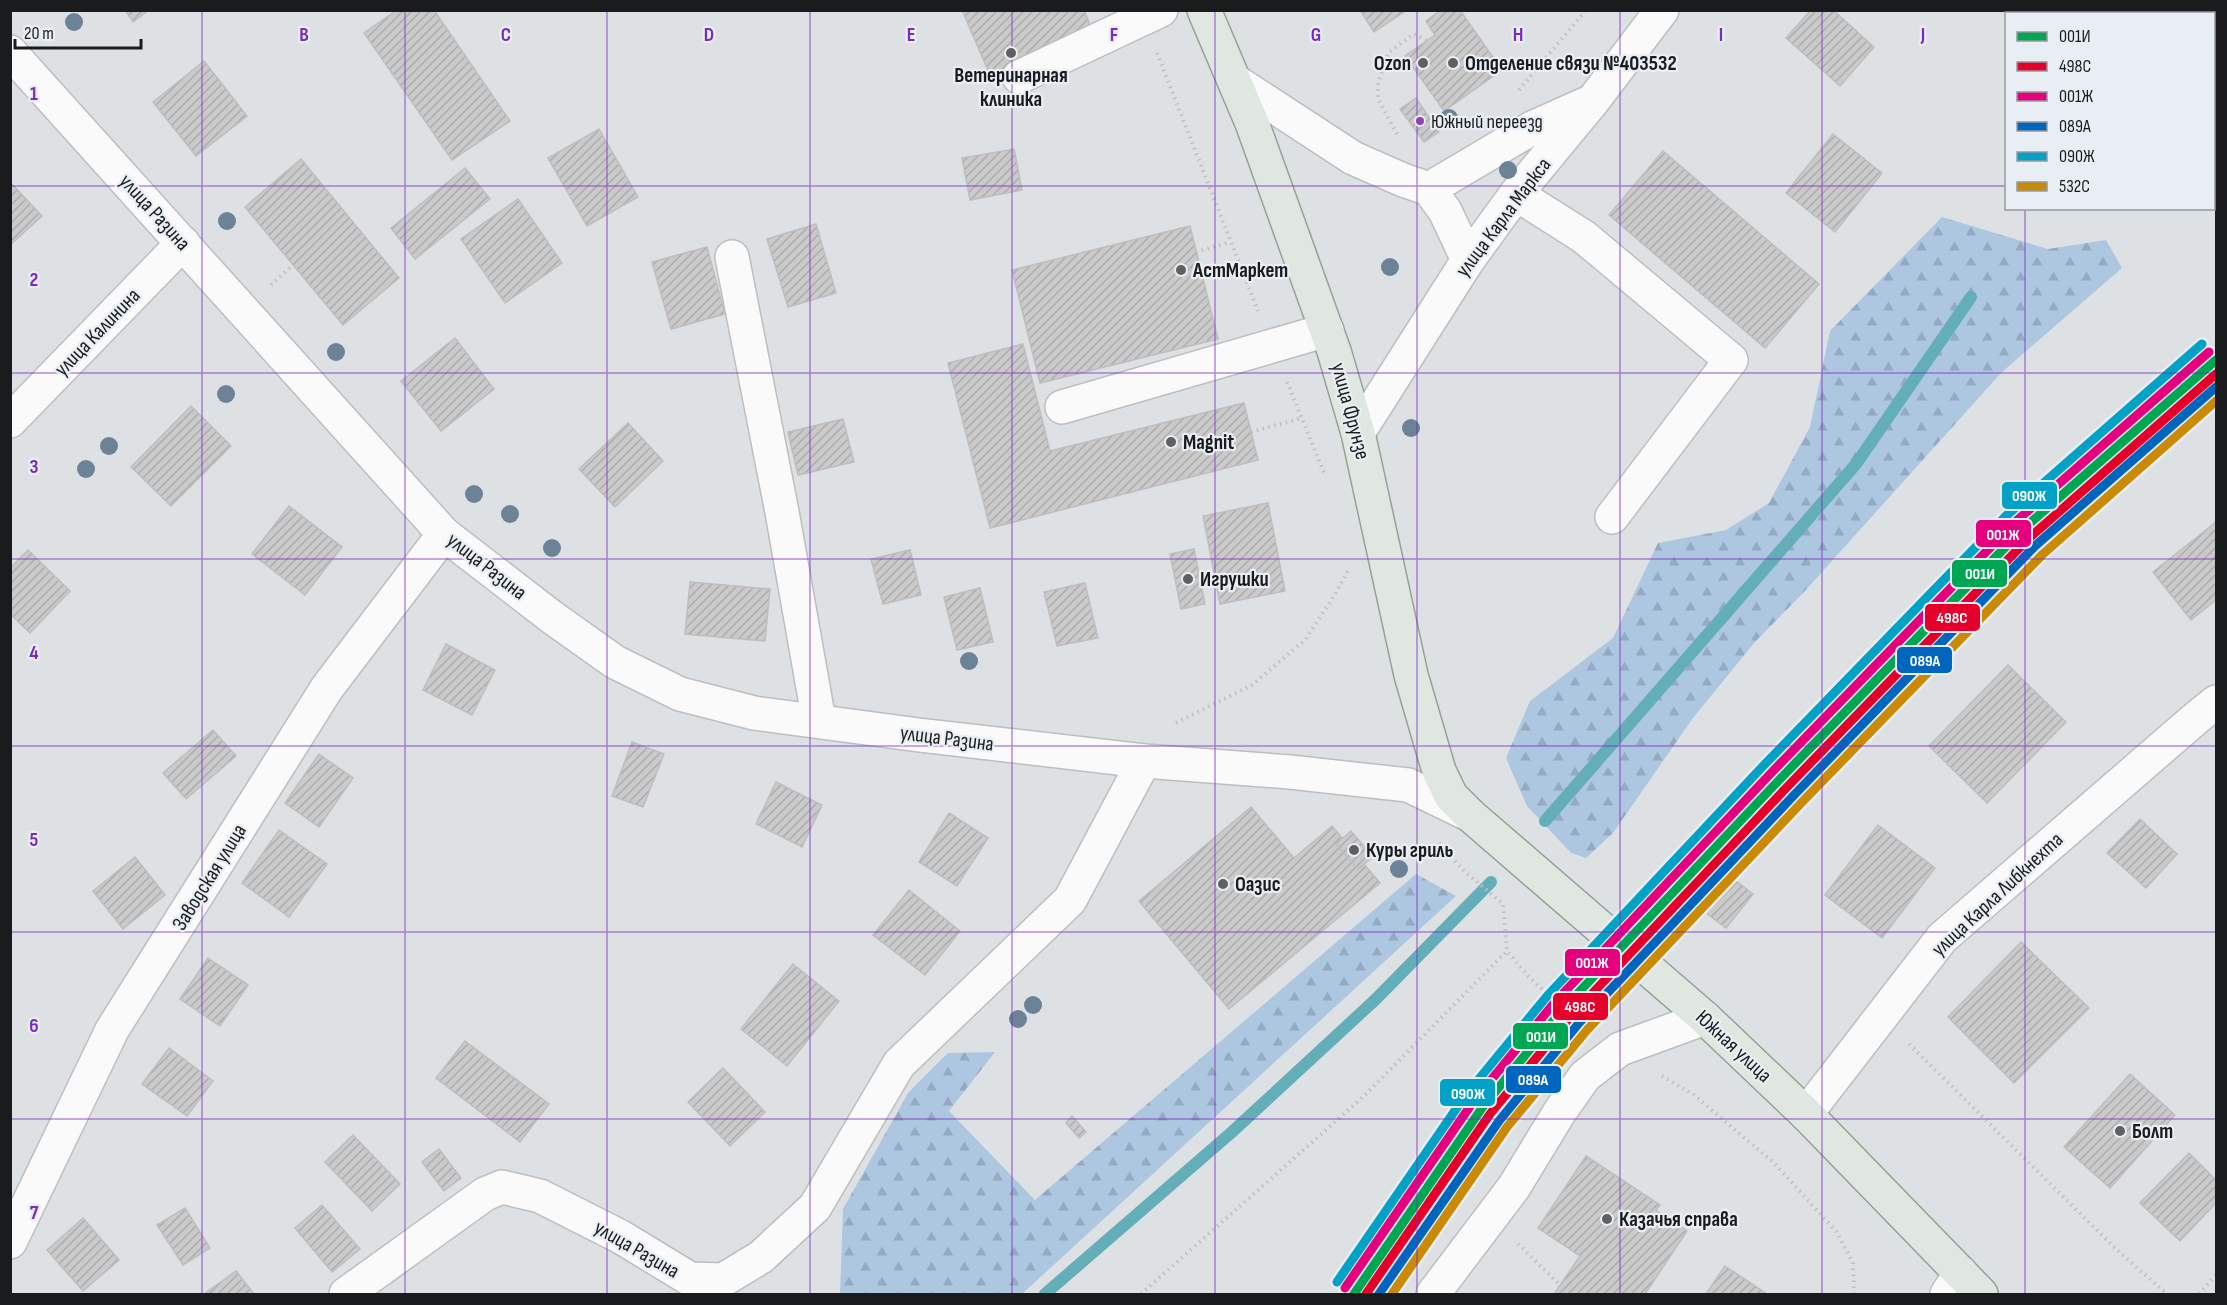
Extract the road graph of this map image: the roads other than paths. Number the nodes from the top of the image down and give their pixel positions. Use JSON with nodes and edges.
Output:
{"nodes":[{"id":1,"x":1204,"y":10,"type":"edge"},
{"id":2,"x":1662,"y":10,"type":"edge"},
{"id":3,"x":1152,"y":14,"type":"edge"},
{"id":4,"x":10,"y":52,"type":"edge"},
{"id":5,"x":1019,"y":77,"type":"dead end"},
{"id":6,"x":1235,"y":81,"type":"junction"},
{"id":7,"x":1592,"y":102,"type":"junction"},
{"id":8,"x":1429,"y":189,"type":"junction"},
{"id":9,"x":1516,"y":195,"type":"junction"},
{"id":10,"x":183,"y":243,"type":"junction"},
{"id":11,"x":732,"y":257,"type":"dead end"},
{"id":12,"x":1468,"y":260,"type":"junction"},
{"id":13,"x":1327,"y":330,"type":"junction"},
{"id":14,"x":1062,"y":407,"type":"dead end"},
{"id":15,"x":10,"y":421,"type":"edge"},
{"id":16,"x":1358,"y":433,"type":"junction"},
{"id":17,"x":1612,"y":517,"type":"dead end"},
{"id":18,"x":444,"y":534,"type":"junction"},
{"id":19,"x":2217,"y":702,"type":"edge"},
{"id":20,"x":819,"y":721,"type":"junction"},
{"id":21,"x":1144,"y":761,"type":"junction"},
{"id":22,"x":1470,"y":815,"type":"junction"},
{"id":23,"x":1705,"y":1017,"type":"junction"},
{"id":24,"x":1806,"y":1114,"type":"junction"},
{"id":25,"x":10,"y":1242,"type":"edge"},
{"id":26,"x":719,"y":1287,"type":"edge"},
{"id":27,"x":1963,"y":1287,"type":"edge"},
{"id":28,"x":346,"y":1294,"type":"edge"},
{"id":29,"x":1433,"y":1294,"type":"edge"}],
"edges":[{"from":1,"to":6,"type":"main road","name":"улица Фрунзе"},
{"from":2,"to":7,"type":"street","name":"улица Карла Маркса"},
{"from":3,"to":5,"type":"street"},
{"from":4,"to":10,"type":"street","name":"улица Разина"},
{"from":6,"to":8,"type":"street"},
{"from":6,"to":13,"type":"main road","name":"улица Фрунзе"},
{"from":7,"to":8,"type":"street"},
{"from":7,"to":9,"type":"street","name":"улица Карла Маркса"},
{"from":8,"to":12,"type":"street"},
{"from":9,"to":12,"type":"street","name":"улица Карла Маркса"},
{"from":9,"to":17,"type":"street"},
{"from":10,"to":15,"type":"street","name":"улица Калинина"},
{"from":10,"to":18,"type":"street","name":"улица Разина"},
{"from":11,"to":20,"type":"street"},
{"from":12,"to":16,"type":"street","name":"улица Карла Маркса"},
{"from":13,"to":14,"type":"street"},
{"from":13,"to":16,"type":"main road","name":"улица Фрунзе"},
{"from":16,"to":22,"type":"main road","name":"улица Фрунзе"},
{"from":18,"to":20,"type":"street","name":"улица Разина"},
{"from":18,"to":25,"type":"street","name":"Заводская улица"},
{"from":19,"to":24,"type":"street","name":"улица Карла Либкнехта"},
{"from":20,"to":21,"type":"street","name":"улица Разина"},
{"from":21,"to":22,"type":"street","name":"улица Разина"},
{"from":21,"to":26,"type":"street","name":"улица Разина"},
{"from":22,"to":23,"type":"main road","name":"Южная улица"},
{"from":23,"to":24,"type":"main road","name":"Южная улица"},
{"from":23,"to":29,"type":"street"},
{"from":24,"to":27,"type":"main road","name":"Южная улица"},
{"from":26,"to":28,"type":"street","name":"улица Разина"}]}
